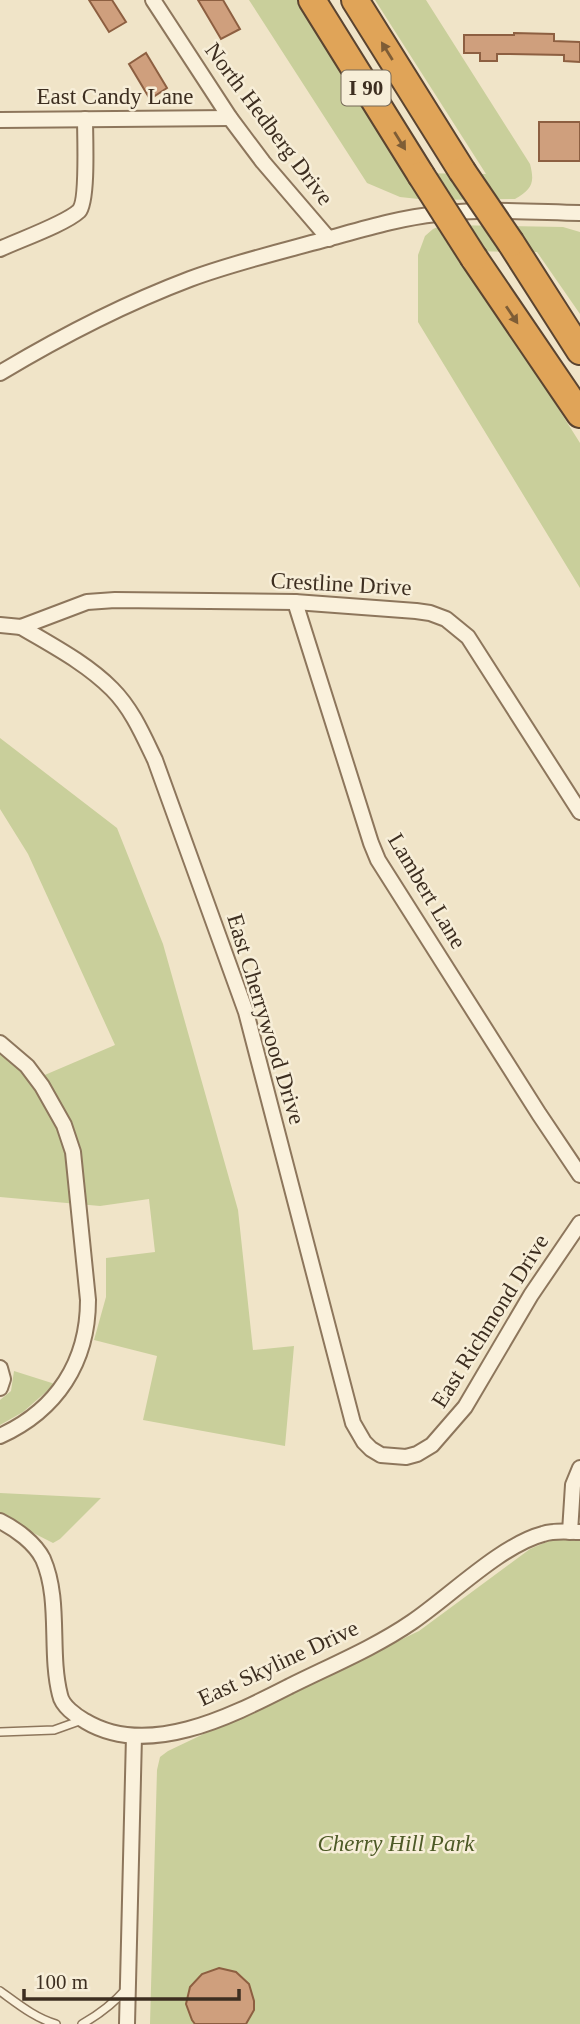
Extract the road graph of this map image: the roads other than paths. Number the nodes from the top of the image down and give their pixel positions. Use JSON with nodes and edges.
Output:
{"nodes":[{"id":1,"x":153,"y":0,"type":"edge"},
{"id":2,"x":312,"y":0,"type":"edge"},
{"id":3,"x":355,"y":0,"type":"edge"},
{"id":4,"x":230,"y":118,"type":"junction"},
{"id":5,"x":85,"y":119,"type":"junction"},
{"id":6,"x":0,"y":120,"type":"edge"},
{"id":7,"x":580,"y":213,"type":"edge"},
{"id":8,"x":329,"y":239,"type":"junction"},
{"id":9,"x":0,"y":248,"type":"edge"},
{"id":10,"x":539,"y":287,"type":"junction"},
{"id":11,"x":580,"y":338,"type":"edge"},
{"id":12,"x":580,"y":351,"type":"edge"},
{"id":13,"x":0,"y":373,"type":"edge"},
{"id":14,"x":580,"y":414,"type":"edge"},
{"id":15,"x":295,"y":602,"type":"junction"},
{"id":16,"x":0,"y":625,"type":"edge"},
{"id":17,"x":21,"y":627,"type":"junction"},
{"id":18,"x":580,"y":812,"type":"edge"},
{"id":19,"x":0,"y":1043,"type":"edge"},
{"id":20,"x":580,"y":1175,"type":"edge"},
{"id":21,"x":580,"y":1223,"type":"edge"},
{"id":22,"x":0,"y":1368,"type":"edge"},
{"id":23,"x":0,"y":1388,"type":"edge"},
{"id":24,"x":0,"y":1436,"type":"edge"},
{"id":25,"x":399,"y":1457,"type":"joint"},
{"id":26,"x":580,"y":1468,"type":"edge"},
{"id":27,"x":0,"y":1521,"type":"edge"},
{"id":28,"x":575,"y":1532,"type":"edge"},
{"id":29,"x":83,"y":1720,"type":"junction"},
{"id":30,"x":0,"y":1732,"type":"edge"},
{"id":31,"x":134,"y":1736,"type":"junction"},
{"id":32,"x":128,"y":1987,"type":"junction"},
{"id":33,"x":0,"y":1991,"type":"edge"},
{"id":34,"x":56,"y":2024,"type":"edge"},
{"id":35,"x":82,"y":2024,"type":"edge"},
{"id":36,"x":127,"y":2024,"type":"edge"}],
"edges":[{"from":1,"to":4,"type":"street","name":"North Hedberg Drive"},
{"from":2,"to":14,"type":"highway","number":"I 90","one_way":true,"bridge":true},
{"from":10,"to":3,"type":"highway","number":"I 90","one_way":true,"bridge":true},
{"from":4,"to":5,"type":"street","name":"East Candy Lane"},
{"from":4,"to":8,"type":"street","name":"North Hedberg Drive"},
{"from":5,"to":6,"type":"street","name":"East Candy Lane"},
{"from":5,"to":9,"type":"street"},
{"from":7,"to":8,"type":"street"},
{"from":8,"to":13,"type":"street"},
{"from":10,"to":11,"type":"highway","number":"I 90"},
{"from":10,"to":12,"type":"highway","number":"I 90"},
{"from":15,"to":17,"type":"street","name":"Crestline Drive"},
{"from":15,"to":18,"type":"street","name":"Crestline Drive"},
{"from":15,"to":20,"type":"street","name":"Lambert Lane"},
{"from":16,"to":17,"type":"street","name":"Crestline Drive"},
{"from":17,"to":25,"type":"street","name":"East Cherrywood Drive"},
{"from":19,"to":24,"type":"street"},
{"from":21,"to":25,"type":"street","name":"East Richmond Drive"},
{"from":22,"to":23,"type":"street"},
{"from":26,"to":28,"type":"street"},
{"from":27,"to":29,"type":"street","name":"East Skyline Drive"},
{"from":28,"to":31,"type":"street","name":"East Skyline Drive"},
{"from":29,"to":30,"type":"lane"},
{"from":29,"to":31,"type":"street","name":"East Skyline Drive"},
{"from":31,"to":32,"type":"street"},
{"from":32,"to":35,"type":"lane"},
{"from":32,"to":36,"type":"street"},
{"from":33,"to":34,"type":"lane"}]}
